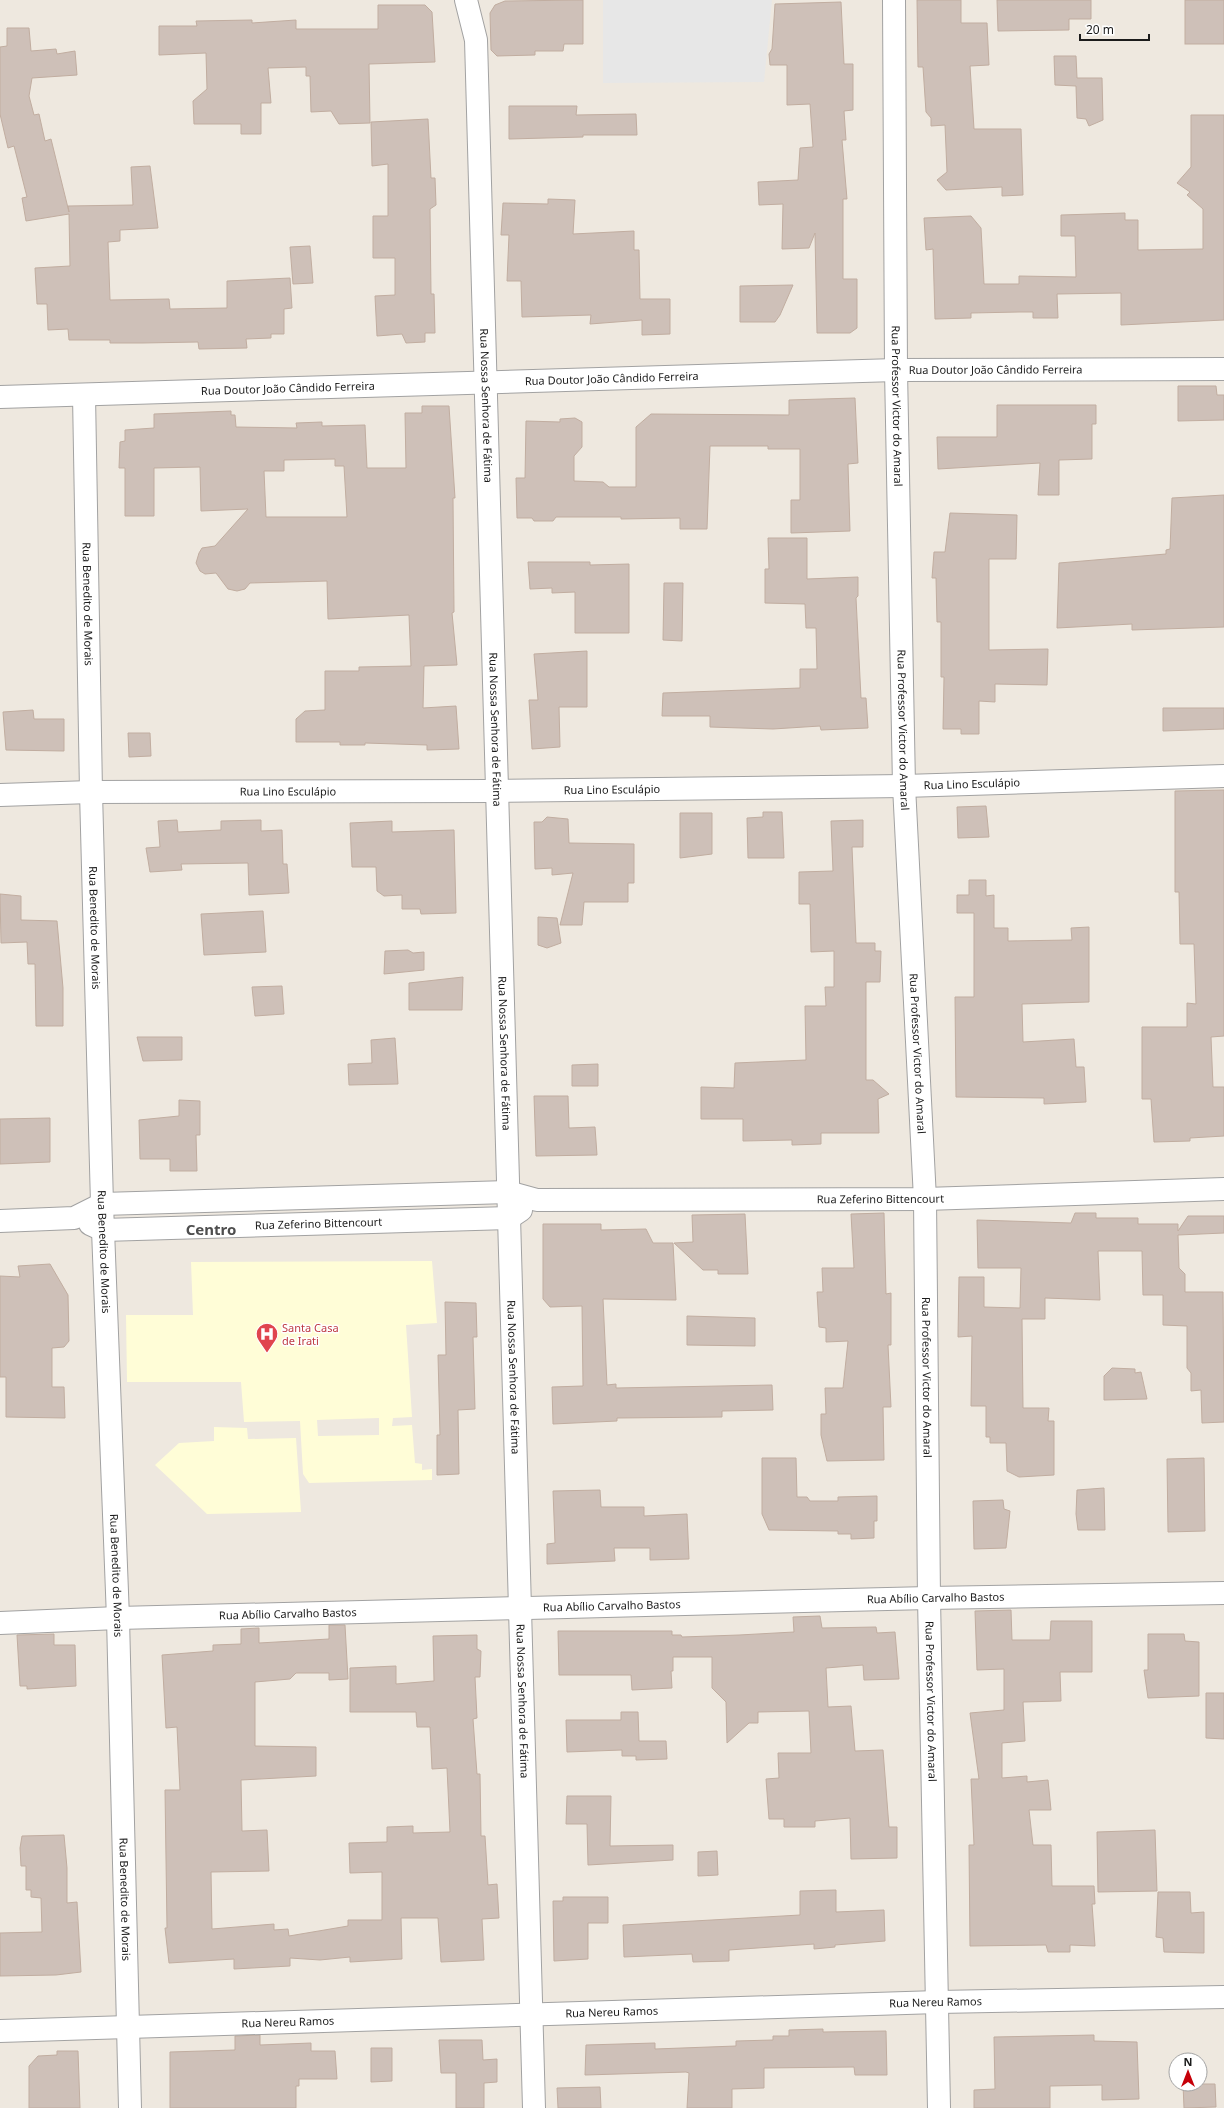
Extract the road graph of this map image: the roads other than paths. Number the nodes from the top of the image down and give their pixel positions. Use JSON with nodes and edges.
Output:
{"nodes":[{"id":1,"x":466,"y":0,"type":"edge"},
{"id":2,"x":894,"y":0,"type":"edge"},
{"id":3,"x":1224,"y":369,"type":"edge"},
{"id":4,"x":896,"y":370,"type":"junction"},
{"id":5,"x":484,"y":383,"type":"junction"},
{"id":6,"x":84,"y":395,"type":"junction"},
{"id":7,"x":0,"y":397,"type":"edge"},
{"id":8,"x":1224,"y":776,"type":"edge"},
{"id":9,"x":904,"y":786,"type":"junction"},
{"id":10,"x":496,"y":791,"type":"junction"},
{"id":11,"x":91,"y":792,"type":"junction"},
{"id":12,"x":0,"y":795,"type":"edge"},
{"id":13,"x":1224,"y":1189,"type":"edge"},
{"id":14,"x":508,"y":1192,"type":"junction"},
{"id":15,"x":925,"y":1199,"type":"junction"},
{"id":16,"x":537,"y":1200,"type":"junction"},
{"id":17,"x":102,"y":1204,"type":"junction"},
{"id":18,"x":74,"y":1218,"type":"junction"},
{"id":19,"x":509,"y":1218,"type":"junction"},
{"id":20,"x":0,"y":1221,"type":"edge"},
{"id":21,"x":104,"y":1230,"type":"junction"},
{"id":22,"x":1224,"y":1593,"type":"edge"},
{"id":23,"x":929,"y":1598,"type":"junction"},
{"id":24,"x":522,"y":1608,"type":"junction"},
{"id":25,"x":118,"y":1618,"type":"junction"},
{"id":26,"x":0,"y":1623,"type":"edge"},
{"id":27,"x":1224,"y":1997,"type":"edge"},
{"id":28,"x":938,"y":2002,"type":"junction"},
{"id":29,"x":532,"y":2016,"type":"junction"},
{"id":30,"x":127,"y":2028,"type":"junction"},
{"id":31,"x":0,"y":2031,"type":"edge"},
{"id":32,"x":130,"y":2108,"type":"edge"},
{"id":33,"x":534,"y":2108,"type":"edge"},
{"id":34,"x":939,"y":2108,"type":"edge"}],
"edges":[{"from":1,"to":5,"type":"street","name":"Rua Nossa Senhora de Fátima"},
{"from":2,"to":4,"type":"street","name":"Rua Professor Victor do Amaral"},
{"from":3,"to":4,"type":"street","name":"Rua Doutor João Cândido Ferreira"},
{"from":4,"to":5,"type":"street","name":"Rua Doutor João Cândido Ferreira"},
{"from":4,"to":9,"type":"street","name":"Rua Professor Victor do Amaral"},
{"from":5,"to":6,"type":"street","name":"Rua Doutor João Cândido Ferreira"},
{"from":5,"to":10,"type":"street","name":"Rua Nossa Senhora de Fátima"},
{"from":6,"to":7,"type":"street","name":"Rua Doutor João Cândido Ferreira"},
{"from":6,"to":11,"type":"street","name":"Rua Benedito de Morais"},
{"from":8,"to":9,"type":"street","name":"Rua Lino Esculápio"},
{"from":9,"to":10,"type":"street","name":"Rua Lino Esculápio"},
{"from":9,"to":15,"type":"street","name":"Rua Professor Victor do Amaral"},
{"from":10,"to":11,"type":"street","name":"Rua Lino Esculápio"},
{"from":10,"to":14,"type":"street","name":"Rua Nossa Senhora de Fátima"},
{"from":11,"to":12,"type":"street","name":"Rua Lino Esculápio"},
{"from":11,"to":17,"type":"street","name":"Rua Benedito de Morais"},
{"from":13,"to":15,"type":"street","name":"Rua Zeferino Bittencourt"},
{"from":14,"to":16,"type":"street","name":"Rua Zeferino Bittencourt"},
{"from":14,"to":17,"type":"street","name":"Rua Zeferino Bittencourt"},
{"from":14,"to":19,"type":"street","name":"Rua Nossa Senhora de Fátima"},
{"from":15,"to":16,"type":"street","name":"Rua Zeferino Bittencourt"},
{"from":15,"to":23,"type":"street","name":"Rua Professor Victor do Amaral"},
{"from":16,"to":19,"type":"street"},
{"from":17,"to":18,"type":"street","name":"Rua Zeferino Bittencourt"},
{"from":17,"to":21,"type":"street","name":"Rua Benedito de Morais"},
{"from":18,"to":20,"type":"street","name":"Rua Zeferino Bittencourt"},
{"from":18,"to":21,"type":"street","name":"Rua Zeferino Bittencourt"},
{"from":19,"to":21,"type":"street","name":"Rua Zeferino Bittencourt"},
{"from":19,"to":24,"type":"street","name":"Rua Nossa Senhora de Fátima"},
{"from":21,"to":25,"type":"street","name":"Rua Benedito de Morais"},
{"from":22,"to":23,"type":"street","name":"Rua Abílio Carvalho Bastos"},
{"from":23,"to":24,"type":"street","name":"Rua Abílio Carvalho Bastos"},
{"from":23,"to":28,"type":"street","name":"Rua Professor Victor do Amaral"},
{"from":24,"to":25,"type":"street","name":"Rua Abílio Carvalho Bastos"},
{"from":24,"to":29,"type":"street","name":"Rua Nossa Senhora de Fátima"},
{"from":25,"to":26,"type":"street","name":"Rua Abílio Carvalho Bastos"},
{"from":25,"to":30,"type":"street","name":"Rua Benedito de Morais"},
{"from":27,"to":28,"type":"street","name":"Rua Nereu Ramos"},
{"from":28,"to":29,"type":"street","name":"Rua Nereu Ramos"},
{"from":28,"to":34,"type":"street","name":"Rua Professor Victor do Amaral"},
{"from":29,"to":30,"type":"street","name":"Rua Nereu Ramos"},
{"from":29,"to":33,"type":"street","name":"Rua Nossa Senhora de Fátima"},
{"from":30,"to":31,"type":"street","name":"Rua Nereu Ramos"},
{"from":30,"to":32,"type":"street","name":"Rua Benedito de Morais"}]}
